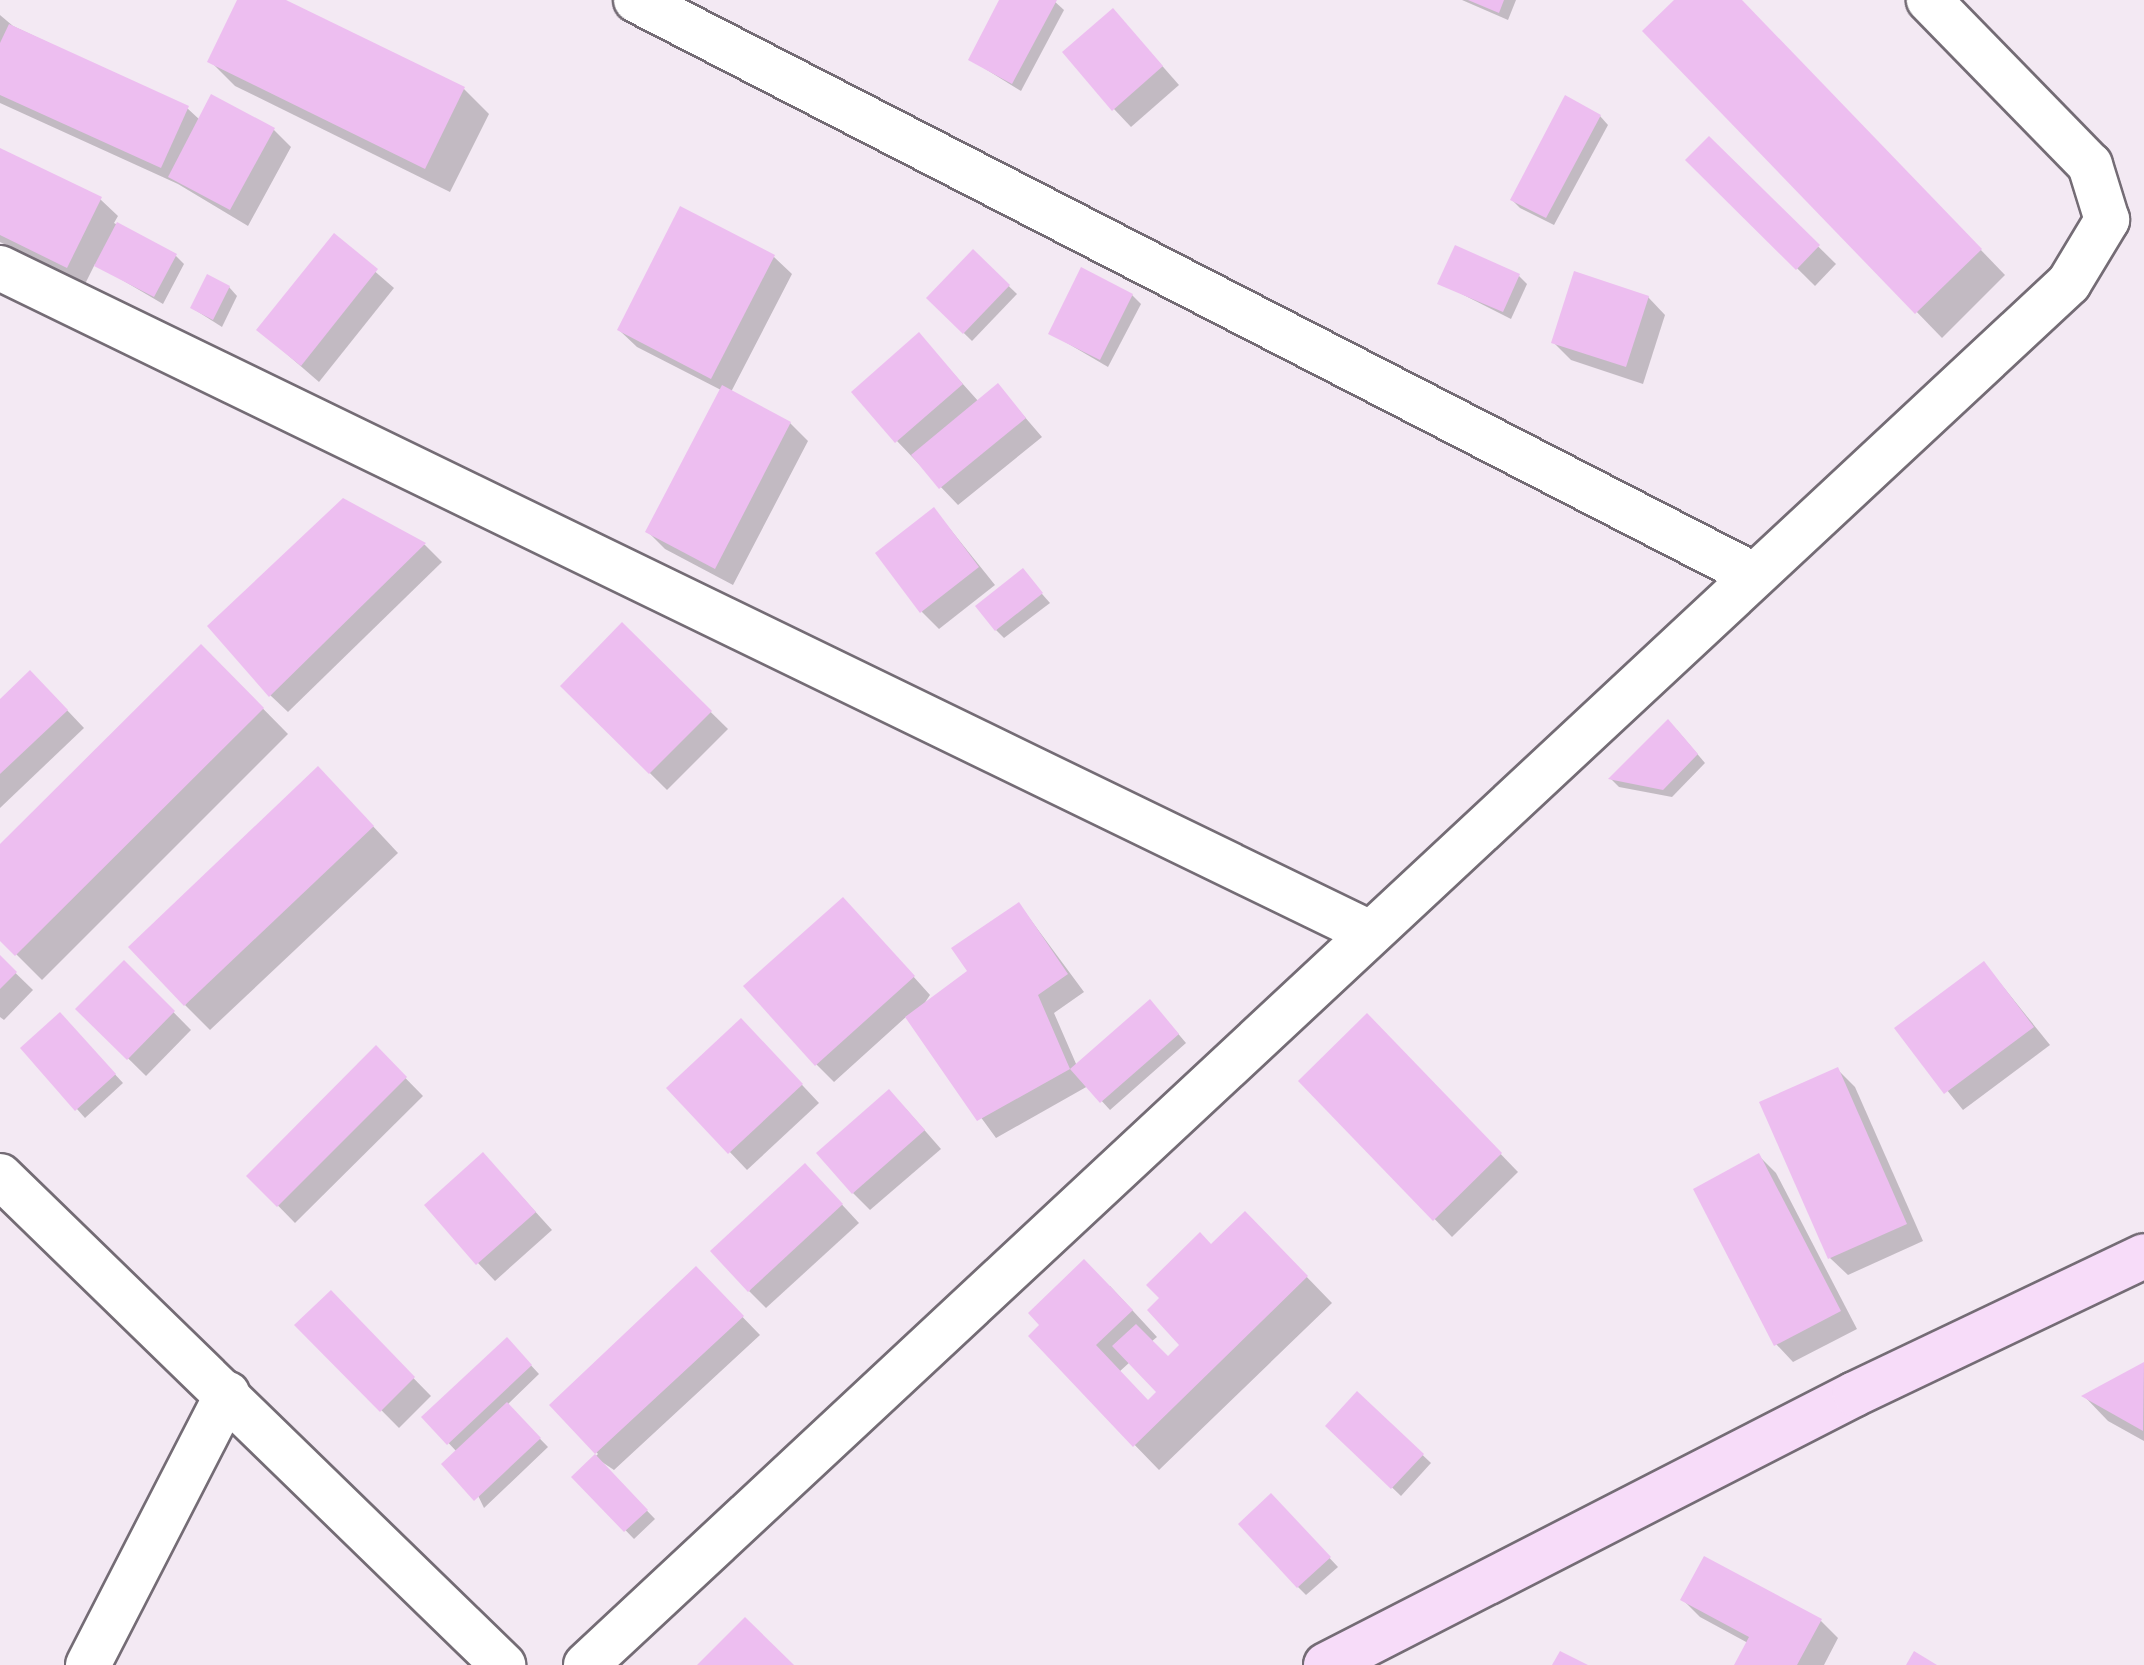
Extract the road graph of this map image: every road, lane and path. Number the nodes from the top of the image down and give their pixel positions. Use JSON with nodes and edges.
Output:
{"nodes":[{"id":1,"x":636,"y":0,"type":"edge"},
{"id":2,"x":1929,"y":0,"type":"edge"},
{"id":3,"x":0,"y":268,"type":"edge"},
{"id":4,"x":1754,"y":575,"type":"junction"},
{"id":5,"x":1370,"y":933,"type":"junction"},
{"id":6,"x":0,"y":1176,"type":"edge"},
{"id":7,"x":20,"y":1219,"type":"edge"},
{"id":8,"x":2144,"y":1256,"type":"edge"},
{"id":9,"x":227,"y":1394,"type":"junction"},
{"id":10,"x":88,"y":1665,"type":"edge"},
{"id":11,"x":503,"y":1665,"type":"edge"},
{"id":12,"x":586,"y":1665,"type":"edge"},
{"id":13,"x":1326,"y":1665,"type":"edge"}],
"edges":[{"from":1,"to":4,"type":"street"},
{"from":2,"to":4,"type":"street"},
{"from":3,"to":5,"type":"street"},
{"from":4,"to":5,"type":"street"},
{"from":5,"to":12,"type":"street"},
{"from":6,"to":7,"type":"street"},
{"from":7,"to":9,"type":"street"},
{"from":8,"to":13,"type":"main road"},
{"from":9,"to":10,"type":"street"},
{"from":9,"to":11,"type":"street"}]}
